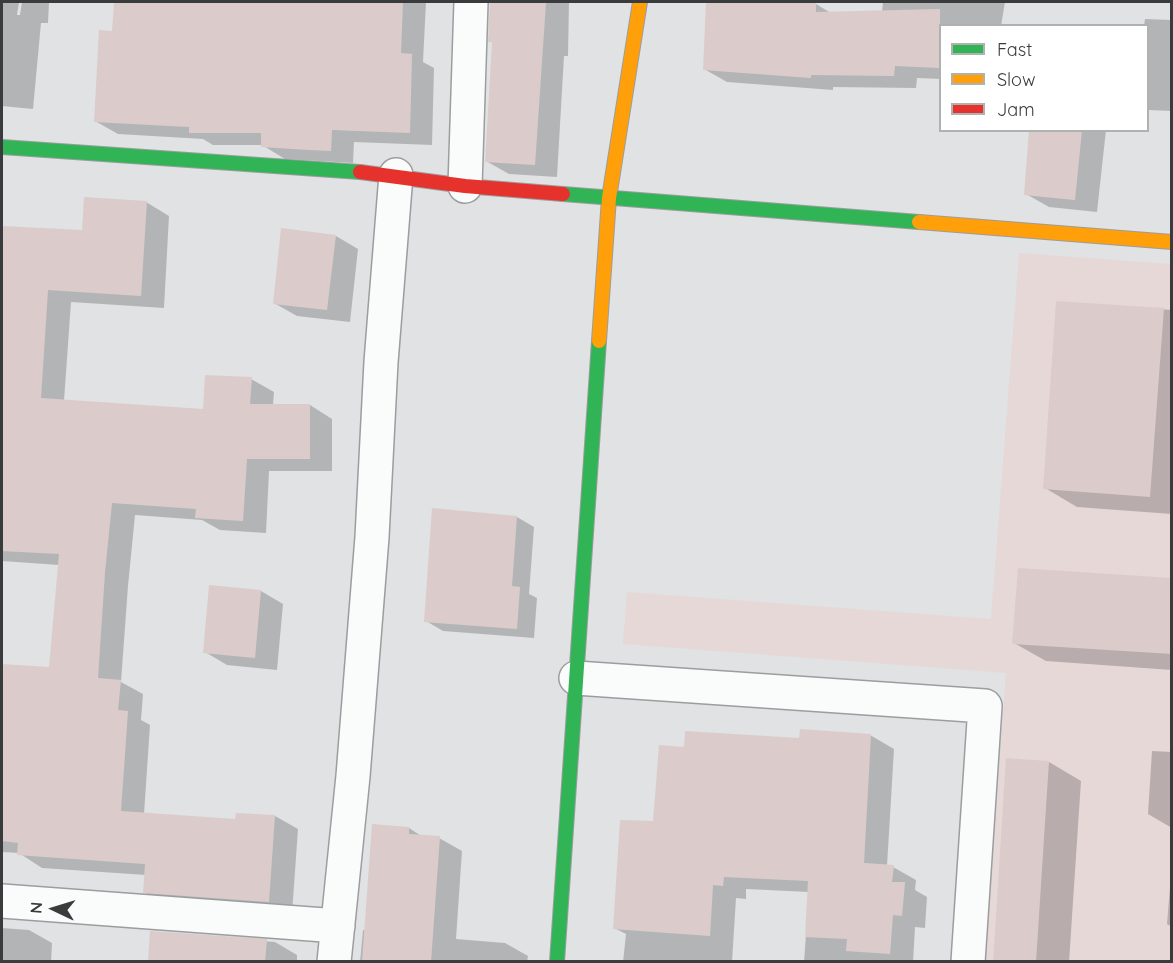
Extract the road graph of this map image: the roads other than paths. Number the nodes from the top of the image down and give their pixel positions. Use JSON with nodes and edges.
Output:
{"nodes":[{"id":1,"x":471,"y":2,"type":"edge"},
{"id":2,"x":640,"y":2,"type":"edge"},
{"id":3,"x":2,"y":147,"type":"edge"},
{"id":4,"x":396,"y":175,"type":"junction"},
{"id":5,"x":465,"y":186,"type":"junction"},
{"id":6,"x":609,"y":198,"type":"junction"},
{"id":7,"x":1172,"y":242,"type":"edge"},
{"id":8,"x":576,"y":678,"type":"junction"},
{"id":9,"x":2,"y":901,"type":"edge"},
{"id":10,"x":338,"y":927,"type":"junction"},
{"id":11,"x":334,"y":962,"type":"edge"},
{"id":12,"x":557,"y":962,"type":"edge"},
{"id":13,"x":968,"y":962,"type":"edge"}],
"edges":[{"from":1,"to":5,"type":"street"},
{"from":2,"to":6,"type":"street"},
{"from":3,"to":4,"type":"street"},
{"from":4,"to":5,"type":"street"},
{"from":4,"to":10,"type":"street"},
{"from":5,"to":6,"type":"street"},
{"from":6,"to":7,"type":"street"},
{"from":6,"to":8,"type":"street"},
{"from":8,"to":12,"type":"street"},
{"from":8,"to":13,"type":"street"},
{"from":9,"to":10,"type":"street"},
{"from":10,"to":11,"type":"street"}]}
